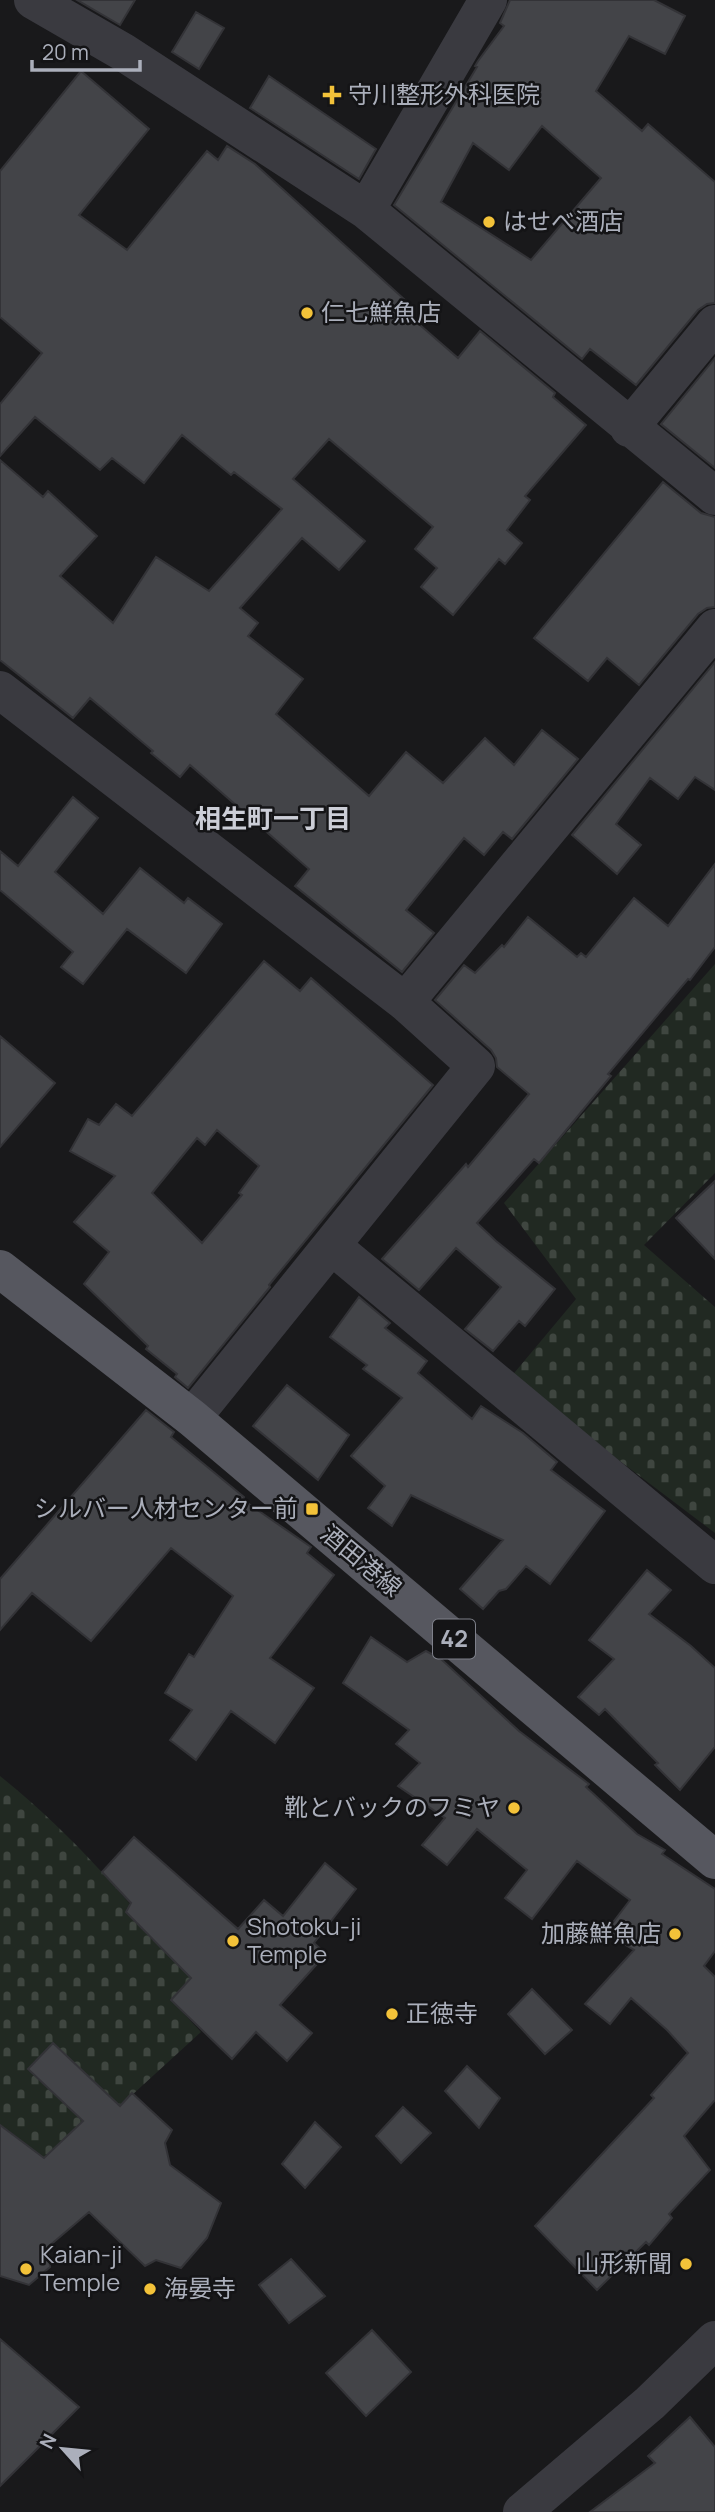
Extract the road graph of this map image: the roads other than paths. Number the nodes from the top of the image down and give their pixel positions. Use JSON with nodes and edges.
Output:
{"nodes":[{"id":1,"x":33,"y":0,"type":"edge"},
{"id":2,"x":488,"y":0,"type":"edge"},
{"id":3,"x":366,"y":210,"type":"junction"},
{"id":4,"x":715,"y":324,"type":"edge"},
{"id":5,"x":629,"y":428,"type":"junction"},
{"id":6,"x":715,"y":496,"type":"edge"},
{"id":7,"x":715,"y":628,"type":"edge"},
{"id":8,"x":0,"y":690,"type":"edge"},
{"id":9,"x":404,"y":1002,"type":"junction"},
{"id":10,"x":332,"y":1246,"type":"junction"},
{"id":11,"x":0,"y":1269,"type":"edge"},
{"id":12,"x":192,"y":1418,"type":"junction"},
{"id":13,"x":715,"y":1565,"type":"edge"},
{"id":14,"x":715,"y":1860,"type":"edge"},
{"id":15,"x":715,"y":2340,"type":"edge"},
{"id":16,"x":522,"y":2512,"type":"edge"}],
"edges":[{"from":1,"to":3,"type":"street"},
{"from":2,"to":3,"type":"street"},
{"from":3,"to":5,"type":"street"},
{"from":4,"to":5,"type":"street"},
{"from":5,"to":6,"type":"street"},
{"from":7,"to":9,"type":"street"},
{"from":8,"to":9,"type":"street"},
{"from":9,"to":10,"type":"street"},
{"from":10,"to":12,"type":"street"},
{"from":10,"to":13,"type":"street"},
{"from":11,"to":12,"type":"main road","name":"酒田港線","number":"42"},
{"from":12,"to":14,"type":"main road","name":"酒田港線","number":"42"},
{"from":15,"to":16,"type":"street"}]}
